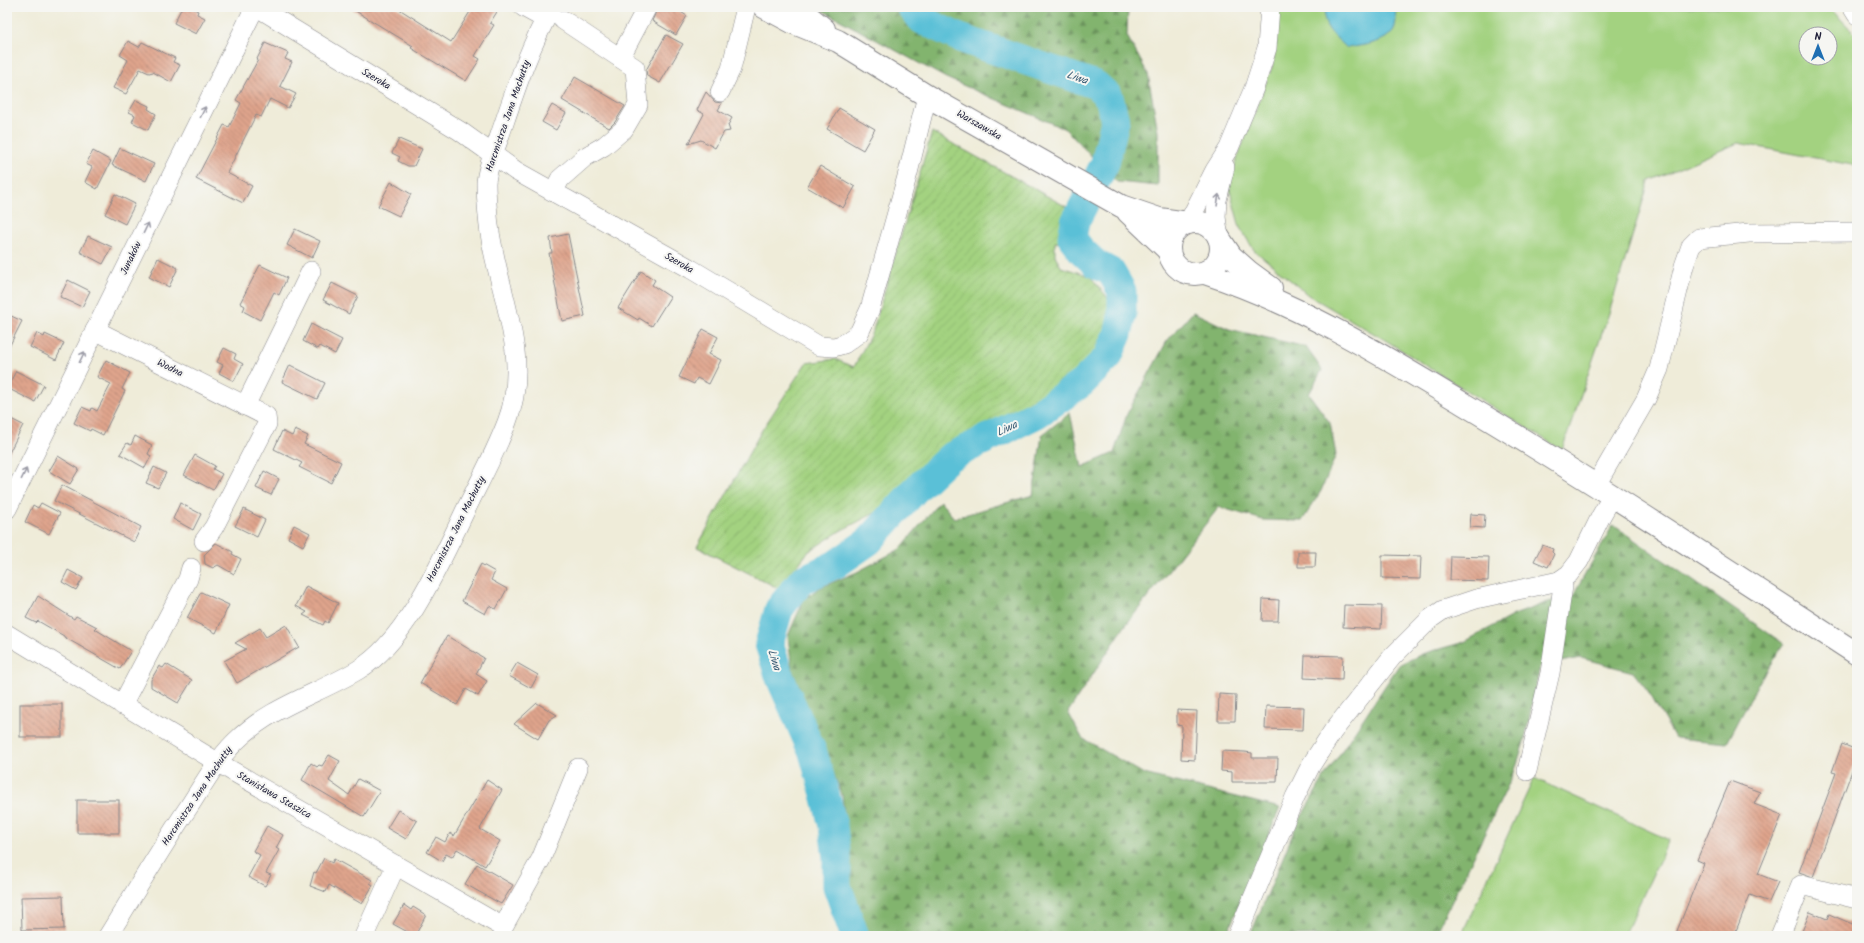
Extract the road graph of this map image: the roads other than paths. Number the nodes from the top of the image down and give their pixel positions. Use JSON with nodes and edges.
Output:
{"nodes":[{"id":1,"x":256,"y":7,"type":"edge"},
{"id":2,"x":523,"y":7,"type":"edge"},
{"id":3,"x":647,"y":7,"type":"edge"},
{"id":4,"x":746,"y":7,"type":"edge"},
{"id":5,"x":764,"y":7,"type":"edge"},
{"id":6,"x":1270,"y":7,"type":"edge"},
{"id":7,"x":1852,"y":7,"type":"edge"},
{"id":8,"x":800,"y":8,"type":"edge"},
{"id":9,"x":553,"y":15,"type":"edge"},
{"id":10,"x":1857,"y":15,"type":"edge"},
{"id":11,"x":838,"y":42,"type":"junction"},
{"id":12,"x":620,"y":58,"type":"junction"},
{"id":13,"x":720,"y":92,"type":"dead end"},
{"id":14,"x":927,"y":96,"type":"junction"},
{"id":15,"x":1229,"y":148,"type":"junction"},
{"id":16,"x":494,"y":154,"type":"junction"},
{"id":17,"x":554,"y":191,"type":"junction"},
{"id":18,"x":1121,"y":206,"type":"junction"},
{"id":19,"x":1188,"y":223,"type":"junction"},
{"id":20,"x":1857,"y":232,"type":"edge"},
{"id":21,"x":1219,"y":238,"type":"junction"},
{"id":22,"x":1168,"y":250,"type":"junction"},
{"id":23,"x":311,"y":271,"type":"dead end"},
{"id":24,"x":1205,"y":273,"type":"junction"},
{"id":25,"x":1314,"y":318,"type":"junction"},
{"id":26,"x":95,"y":330,"type":"junction"},
{"id":27,"x":245,"y":406,"type":"junction"},
{"id":28,"x":1604,"y":490,"type":"junction"},
{"id":29,"x":7,"y":509,"type":"edge"},
{"id":30,"x":204,"y":541,"type":"dead end"},
{"id":31,"x":191,"y":568,"type":"dead end"},
{"id":32,"x":1559,"y":580,"type":"junction"},
{"id":33,"x":7,"y":634,"type":"edge"},
{"id":34,"x":1857,"y":654,"type":"edge"},
{"id":35,"x":122,"y":704,"type":"junction"},
{"id":36,"x":218,"y":762,"type":"junction"},
{"id":37,"x":578,"y":768,"type":"dead end"},
{"id":38,"x":1527,"y":771,"type":"dead end"},
{"id":39,"x":396,"y":865,"type":"junction"},
{"id":40,"x":1857,"y":899,"type":"edge"},
{"id":41,"x":108,"y":936,"type":"edge"},
{"id":42,"x":364,"y":936,"type":"edge"},
{"id":43,"x":1237,"y":936,"type":"edge"},
{"id":44,"x":1780,"y":936,"type":"edge"}],
"edges":[{"from":1,"to":16,"type":"street","name":"Szeroka"},
{"from":26,"to":1,"type":"street","name":"Junaków","one_way":true},
{"from":2,"to":9,"type":"street"},
{"from":3,"to":12,"type":"street"},
{"from":4,"to":13,"type":"street"},
{"from":5,"to":11,"type":"main road","name":"Warszawska"},
{"from":6,"to":15,"type":"street"},
{"from":7,"to":10,"type":"street"},
{"from":8,"to":11,"type":"main road","name":"Warszawska"},
{"from":9,"to":12,"type":"street"},
{"from":9,"to":16,"type":"street","name":"Harcmistrza Jana Machutty"},
{"from":11,"to":14,"type":"main road","name":"Warszawska"},
{"from":12,"to":17,"type":"street"},
{"from":14,"to":17,"type":"street","name":"Szeroka"},
{"from":14,"to":18,"type":"main road","name":"Warszawska"},
{"from":15,"to":19,"type":"street"},
{"from":21,"to":15,"type":"street","one_way":true},
{"from":16,"to":17,"type":"street","name":"Szeroka"},
{"from":16,"to":36,"type":"street","name":"Harcmistrza Jana Machutty"},
{"from":18,"to":19,"type":"main road"},
{"from":18,"to":22,"type":"main road"},
{"from":19,"to":21,"type":"main road"},
{"from":19,"to":22,"type":"main road"},
{"from":20,"to":28,"type":"street"},
{"from":21,"to":24,"type":"main road"},
{"from":21,"to":25,"type":"main road"},
{"from":22,"to":24,"type":"main road"},
{"from":23,"to":27,"type":"street"},
{"from":24,"to":25,"type":"main road"},
{"from":25,"to":28,"type":"main road"},
{"from":26,"to":27,"type":"street","name":"Wodna"},
{"from":29,"to":26,"type":"street","name":"Junaków","one_way":true},
{"from":27,"to":30,"type":"street","name":"Wodna"},
{"from":28,"to":32,"type":"street"},
{"from":28,"to":34,"type":"main road"},
{"from":31,"to":35,"type":"street"},
{"from":32,"to":38,"type":"street"},
{"from":32,"to":43,"type":"street"},
{"from":33,"to":35,"type":"street","name":"Stanisława Staszica"},
{"from":35,"to":36,"type":"street","name":"Stanisława Staszica"},
{"from":36,"to":39,"type":"street","name":"Stanisława Staszica"},
{"from":36,"to":41,"type":"street","name":"Harcmistrza Jana Machutty"},
{"from":37,"to":39,"type":"street","name":"Stanisława Staszica"},
{"from":39,"to":42,"type":"street"},
{"from":40,"to":44,"type":"street"}]}
